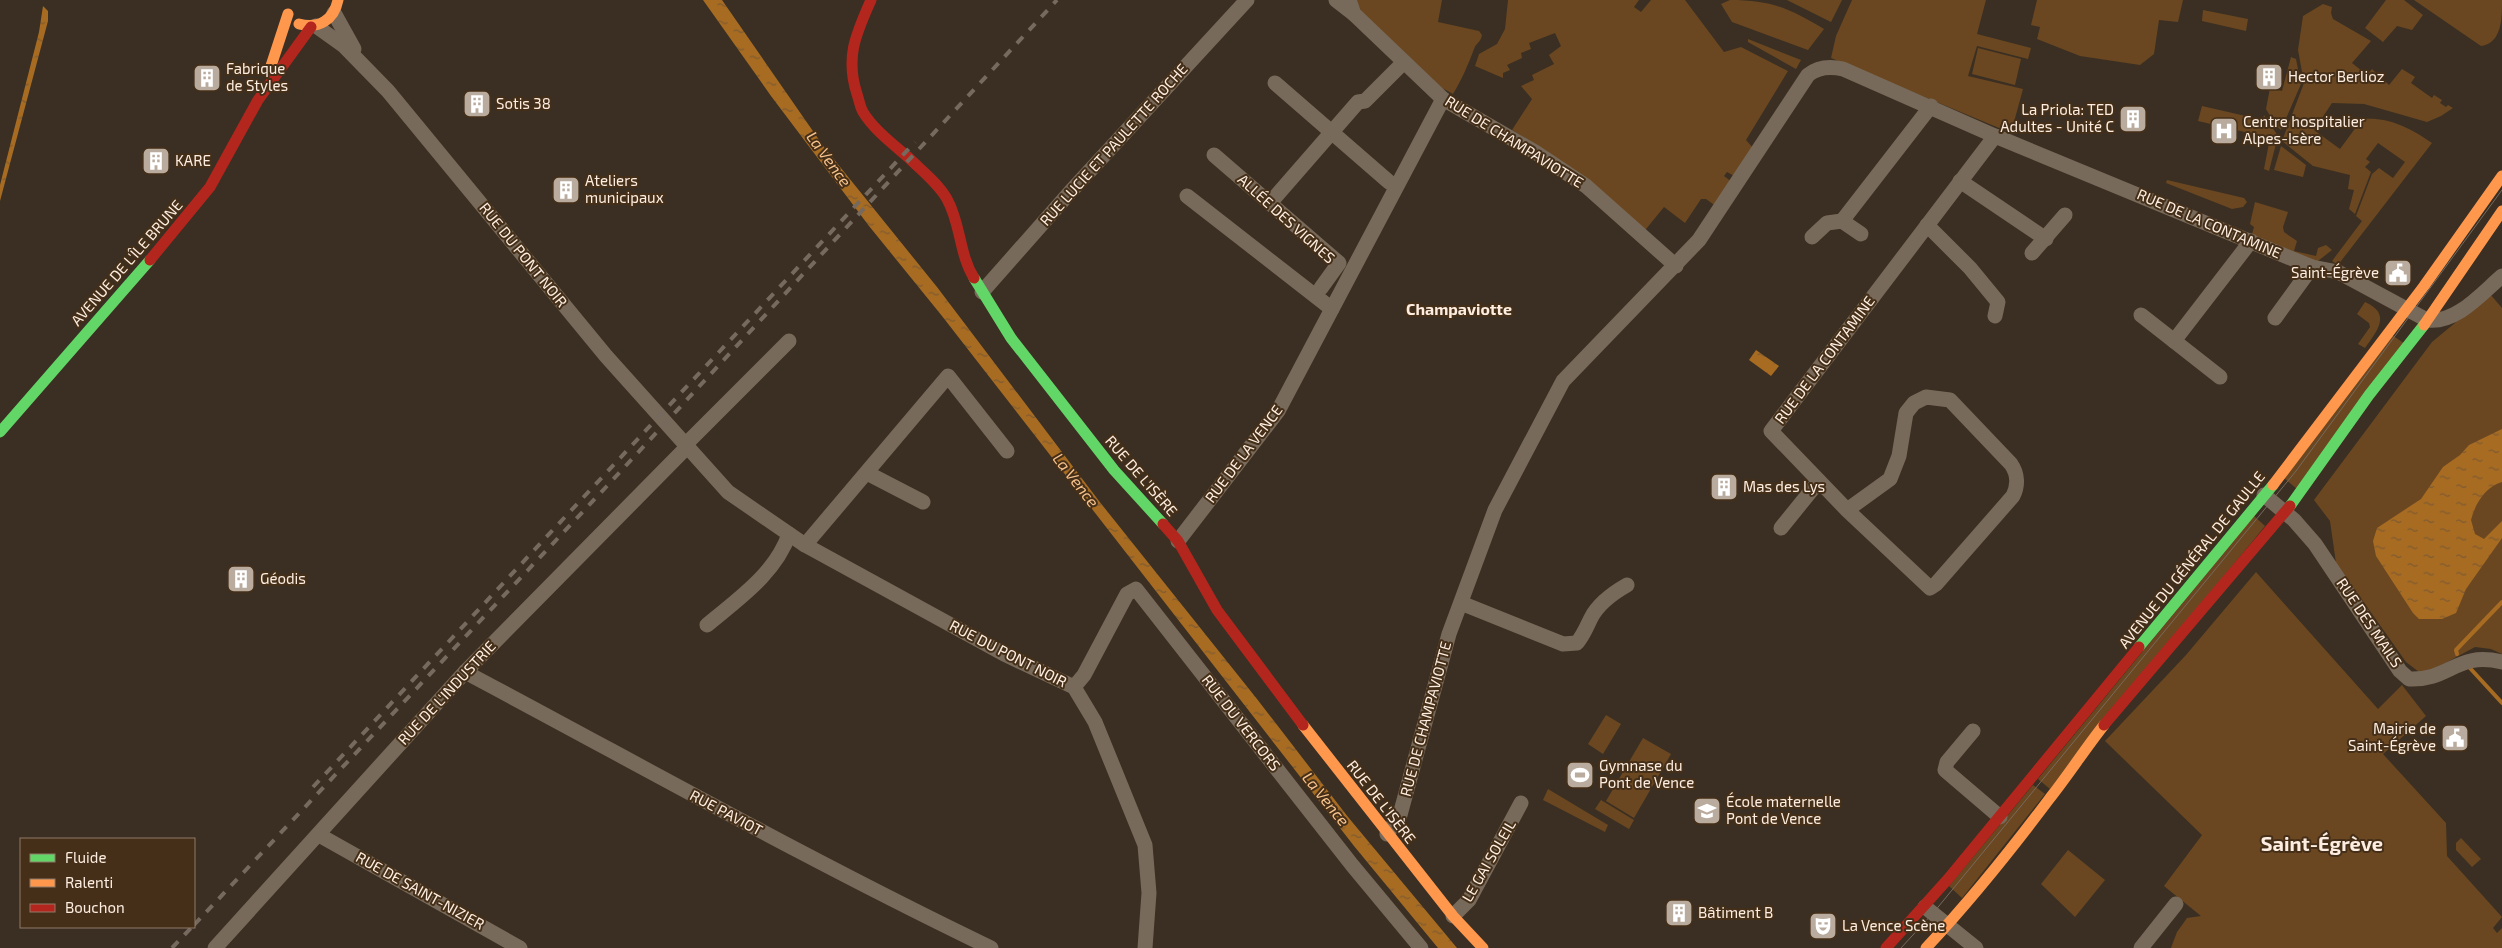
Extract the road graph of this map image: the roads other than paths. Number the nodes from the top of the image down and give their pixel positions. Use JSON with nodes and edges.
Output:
{"nodes":[{"id":1,"x":871,"y":0,"type":"edge"},
{"id":2,"x":1247,"y":0,"type":"edge"},
{"id":3,"x":1336,"y":0,"type":"edge"},
{"id":4,"x":336,"y":6,"type":"edge"},
{"id":5,"x":1352,"y":7,"type":"edge"},
{"id":6,"x":314,"y":27,"type":"junction"},
{"id":7,"x":1404,"y":62,"type":"junction"},
{"id":8,"x":363,"y":63,"type":"junction"},
{"id":9,"x":1275,"y":83,"type":"dead end"},
{"id":10,"x":1443,"y":99,"type":"junction"},
{"id":11,"x":258,"y":100,"type":"junction"},
{"id":12,"x":1931,"y":106,"type":"junction"},
{"id":13,"x":1331,"y":132,"type":"junction"},
{"id":14,"x":1995,"y":136,"type":"junction"},
{"id":15,"x":1214,"y":155,"type":"dead end"},
{"id":16,"x":2502,"y":176,"type":"edge"},
{"id":17,"x":1960,"y":181,"type":"junction"},
{"id":18,"x":1388,"y":182,"type":"dead end"},
{"id":19,"x":1187,"y":196,"type":"dead end"},
{"id":20,"x":1270,"y":203,"type":"junction"},
{"id":21,"x":2502,"y":211,"type":"edge"},
{"id":22,"x":2065,"y":215,"type":"dead end"},
{"id":23,"x":1842,"y":221,"type":"junction"},
{"id":24,"x":1927,"y":225,"type":"junction"},
{"id":25,"x":1861,"y":234,"type":"dead end"},
{"id":26,"x":1812,"y":237,"type":"dead end"},
{"id":27,"x":2046,"y":239,"type":"junction"},
{"id":28,"x":2251,"y":242,"type":"junction"},
{"id":29,"x":2032,"y":253,"type":"dead end"},
{"id":30,"x":1676,"y":266,"type":"junction"},
{"id":31,"x":2312,"y":267,"type":"junction"},
{"id":32,"x":2502,"y":276,"type":"edge"},
{"id":33,"x":1321,"y":288,"type":"dead end"},
{"id":34,"x":982,"y":292,"type":"junction"},
{"id":35,"x":1332,"y":309,"type":"junction"},
{"id":36,"x":2405,"y":309,"type":"junction"},
{"id":37,"x":2141,"y":315,"type":"dead end"},
{"id":38,"x":1995,"y":316,"type":"dead end"},
{"id":39,"x":2275,"y":318,"type":"dead end"},
{"id":40,"x":2427,"y":320,"type":"junction"},
{"id":41,"x":789,"y":341,"type":"dead end"},
{"id":42,"x":2174,"y":341,"type":"junction"},
{"id":43,"x":2220,"y":377,"type":"dead end"},
{"id":44,"x":0,"y":432,"type":"edge"},
{"id":45,"x":686,"y":446,"type":"junction"},
{"id":46,"x":1007,"y":451,"type":"dead end"},
{"id":47,"x":867,"y":473,"type":"junction"},
{"id":48,"x":1819,"y":481,"type":"junction"},
{"id":49,"x":2264,"y":495,"type":"junction"},
{"id":50,"x":923,"y":502,"type":"dead end"},
{"id":51,"x":1847,"y":510,"type":"junction"},
{"id":52,"x":2285,"y":512,"type":"junction"},
{"id":53,"x":1781,"y":528,"type":"dead end"},
{"id":54,"x":788,"y":534,"type":"junction"},
{"id":55,"x":1178,"y":541,"type":"junction"},
{"id":56,"x":805,"y":545,"type":"junction"},
{"id":57,"x":1627,"y":586,"type":"dead end"},
{"id":58,"x":1461,"y":603,"type":"junction"},
{"id":59,"x":707,"y":624,"type":"dead end"},
{"id":60,"x":2502,"y":662,"type":"edge"},
{"id":61,"x":464,"y":672,"type":"junction"},
{"id":62,"x":1074,"y":687,"type":"junction"},
{"id":63,"x":1973,"y":731,"type":"dead end"},
{"id":64,"x":1521,"y":803,"type":"dead end"},
{"id":65,"x":2000,"y":817,"type":"junction"},
{"id":66,"x":1387,"y":834,"type":"junction"},
{"id":67,"x":319,"y":835,"type":"junction"},
{"id":68,"x":2176,"y":904,"type":"dead end"},
{"id":69,"x":1924,"y":907,"type":"junction"},
{"id":70,"x":1453,"y":916,"type":"junction"},
{"id":71,"x":1947,"y":926,"type":"junction"},
{"id":72,"x":215,"y":948,"type":"edge"},
{"id":73,"x":520,"y":948,"type":"edge"},
{"id":74,"x":991,"y":948,"type":"edge"},
{"id":75,"x":1145,"y":948,"type":"edge"},
{"id":76,"x":1421,"y":948,"type":"edge"},
{"id":77,"x":1483,"y":948,"type":"edge"},
{"id":78,"x":1886,"y":948,"type":"edge"},
{"id":79,"x":1926,"y":948,"type":"edge"},
{"id":80,"x":1976,"y":948,"type":"edge"},
{"id":81,"x":2141,"y":948,"type":"edge"}],
"edges":[{"from":1,"to":34,"type":"main road","name":"RUE DE L'ISÈRE"},
{"from":2,"to":34,"type":"street","name":"RUE LUCIE ET PAULETTE ROCHE"},
{"from":3,"to":5,"type":"street","name":"RUE DE CHAMPAVIOTTE"},
{"from":4,"to":6,"type":"main road","name":"AVENUE DE L'ÎLE BRUNE"},
{"from":4,"to":8,"type":"street","name":"RUE DU PONT NOIR"},
{"from":5,"to":7,"type":"street","name":"RUE DE CHAMPAVIOTTE"},
{"from":6,"to":8,"type":"street","name":"RUE DU PONT NOIR"},
{"from":6,"to":11,"type":"main road","name":"AVENUE DE L'ÎLE BRUNE"},
{"from":6,"to":11,"type":"main road","name":"AVENUE DE L'ÎLE BRUNE"},
{"from":7,"to":10,"type":"street","name":"RUE DE CHAMPAVIOTTE"},
{"from":7,"to":13,"type":"street"},
{"from":8,"to":45,"type":"street","name":"RUE DU PONT NOIR"},
{"from":9,"to":13,"type":"street"},
{"from":10,"to":30,"type":"street","name":"RUE DE CHAMPAVIOTTE"},
{"from":10,"to":35,"type":"street","name":"RUE DE LA VENCE"},
{"from":11,"to":44,"type":"main road","name":"AVENUE DE L'ÎLE BRUNE"},
{"from":12,"to":14,"type":"street","name":"RUE DE LA CONTAMINE"},
{"from":12,"to":23,"type":"street"},
{"from":12,"to":30,"type":"street","name":"RUE DE LA CONTAMINE"},
{"from":13,"to":18,"type":"street"},
{"from":13,"to":20,"type":"street"},
{"from":14,"to":17,"type":"street","name":"RUE DE LA CONTAMINE"},
{"from":14,"to":28,"type":"street","name":"RUE DE LA CONTAMINE"},
{"from":15,"to":20,"type":"street","name":"ALLÉE DES VIGNES"},
{"from":16,"to":36,"type":"main road","name":"AVENUE DU GÉNÉRAL DE GAULLE"},
{"from":17,"to":24,"type":"street","name":"RUE DE LA CONTAMINE"},
{"from":17,"to":27,"type":"street"},
{"from":19,"to":35,"type":"street"},
{"from":20,"to":33,"type":"street","name":"ALLÉE DES VIGNES"},
{"from":21,"to":40,"type":"main road"},
{"from":22,"to":27,"type":"street"},
{"from":23,"to":25,"type":"street"},
{"from":23,"to":26,"type":"street"},
{"from":24,"to":38,"type":"street"},
{"from":24,"to":48,"type":"street","name":"RUE DE LA CONTAMINE"},
{"from":27,"to":29,"type":"street"},
{"from":28,"to":31,"type":"street","name":"RUE DE LA CONTAMINE"},
{"from":28,"to":42,"type":"street"},
{"from":30,"to":58,"type":"street","name":"RUE DE CHAMPAVIOTTE"},
{"from":31,"to":36,"type":"street","name":"RUE DE LA CONTAMINE"},
{"from":31,"to":39,"type":"street"},
{"from":32,"to":40,"type":"street"},
{"from":34,"to":55,"type":"main road","name":"RUE DE L'ISÈRE"},
{"from":35,"to":55,"type":"street","name":"RUE DE LA VENCE"},
{"from":36,"to":40,"type":"street","name":"RUE DE LA CONTAMINE"},
{"from":36,"to":49,"type":"main road","name":"AVENUE DU GÉNÉRAL DE GAULLE"},
{"from":37,"to":42,"type":"street"},
{"from":40,"to":52,"type":"main road"},
{"from":41,"to":45,"type":"street"},
{"from":42,"to":43,"type":"street"},
{"from":45,"to":54,"type":"street","name":"RUE DU PONT NOIR"},
{"from":45,"to":61,"type":"street","name":"RUE DE L'INDUSTRIE"},
{"from":46,"to":47,"type":"street"},
{"from":47,"to":50,"type":"street"},
{"from":47,"to":56,"type":"street"},
{"from":48,"to":51,"type":"street","name":"RUE DE LA CONTAMINE"},
{"from":48,"to":53,"type":"street"},
{"from":49,"to":52,"type":"street","name":"RUE DES MAILS"},
{"from":49,"to":65,"type":"main road","name":"AVENUE DU GÉNÉRAL DE GAULLE"},
{"from":51,"to":51,"type":"street","name":"RUE DE LA CONTAMINE"},
{"from":52,"to":60,"type":"street","name":"RUE DES MAILS"},
{"from":52,"to":71,"type":"main road"},
{"from":54,"to":56,"type":"street","name":"RUE DU PONT NOIR"},
{"from":54,"to":59,"type":"street"},
{"from":55,"to":66,"type":"main road","name":"RUE DE L'ISÈRE"},
{"from":56,"to":62,"type":"street","name":"RUE DU PONT NOIR"},
{"from":57,"to":58,"type":"street"},
{"from":58,"to":66,"type":"street","name":"RUE DE CHAMPAVIOTTE"},
{"from":61,"to":67,"type":"street","name":"RUE DE L'INDUSTRIE"},
{"from":61,"to":74,"type":"street","name":"RUE PAVIOT"},
{"from":62,"to":75,"type":"street","name":"RUE DU PONT NOIR"},
{"from":62,"to":76,"type":"street","name":"RUE DU VERCORS"},
{"from":63,"to":65,"type":"street"},
{"from":64,"to":70,"type":"street","name":"LE GAI SOLEIL"},
{"from":65,"to":69,"type":"main road","name":"AVENUE DU GÉNÉRAL DE GAULLE"},
{"from":66,"to":70,"type":"main road","name":"RUE DE L'ISÈRE"},
{"from":67,"to":72,"type":"street","name":"RUE DE L'INDUSTRIE"},
{"from":67,"to":73,"type":"street","name":"RUE DE SAINT-NIZIER"},
{"from":68,"to":81,"type":"street"},
{"from":69,"to":71,"type":"street"},
{"from":69,"to":78,"type":"main road","name":"AVENUE DU GÉNÉRAL DE GAULLE"},
{"from":70,"to":77,"type":"main road","name":"RUE DE L'ISÈRE"},
{"from":71,"to":79,"type":"main road"},
{"from":71,"to":80,"type":"street"}]}
